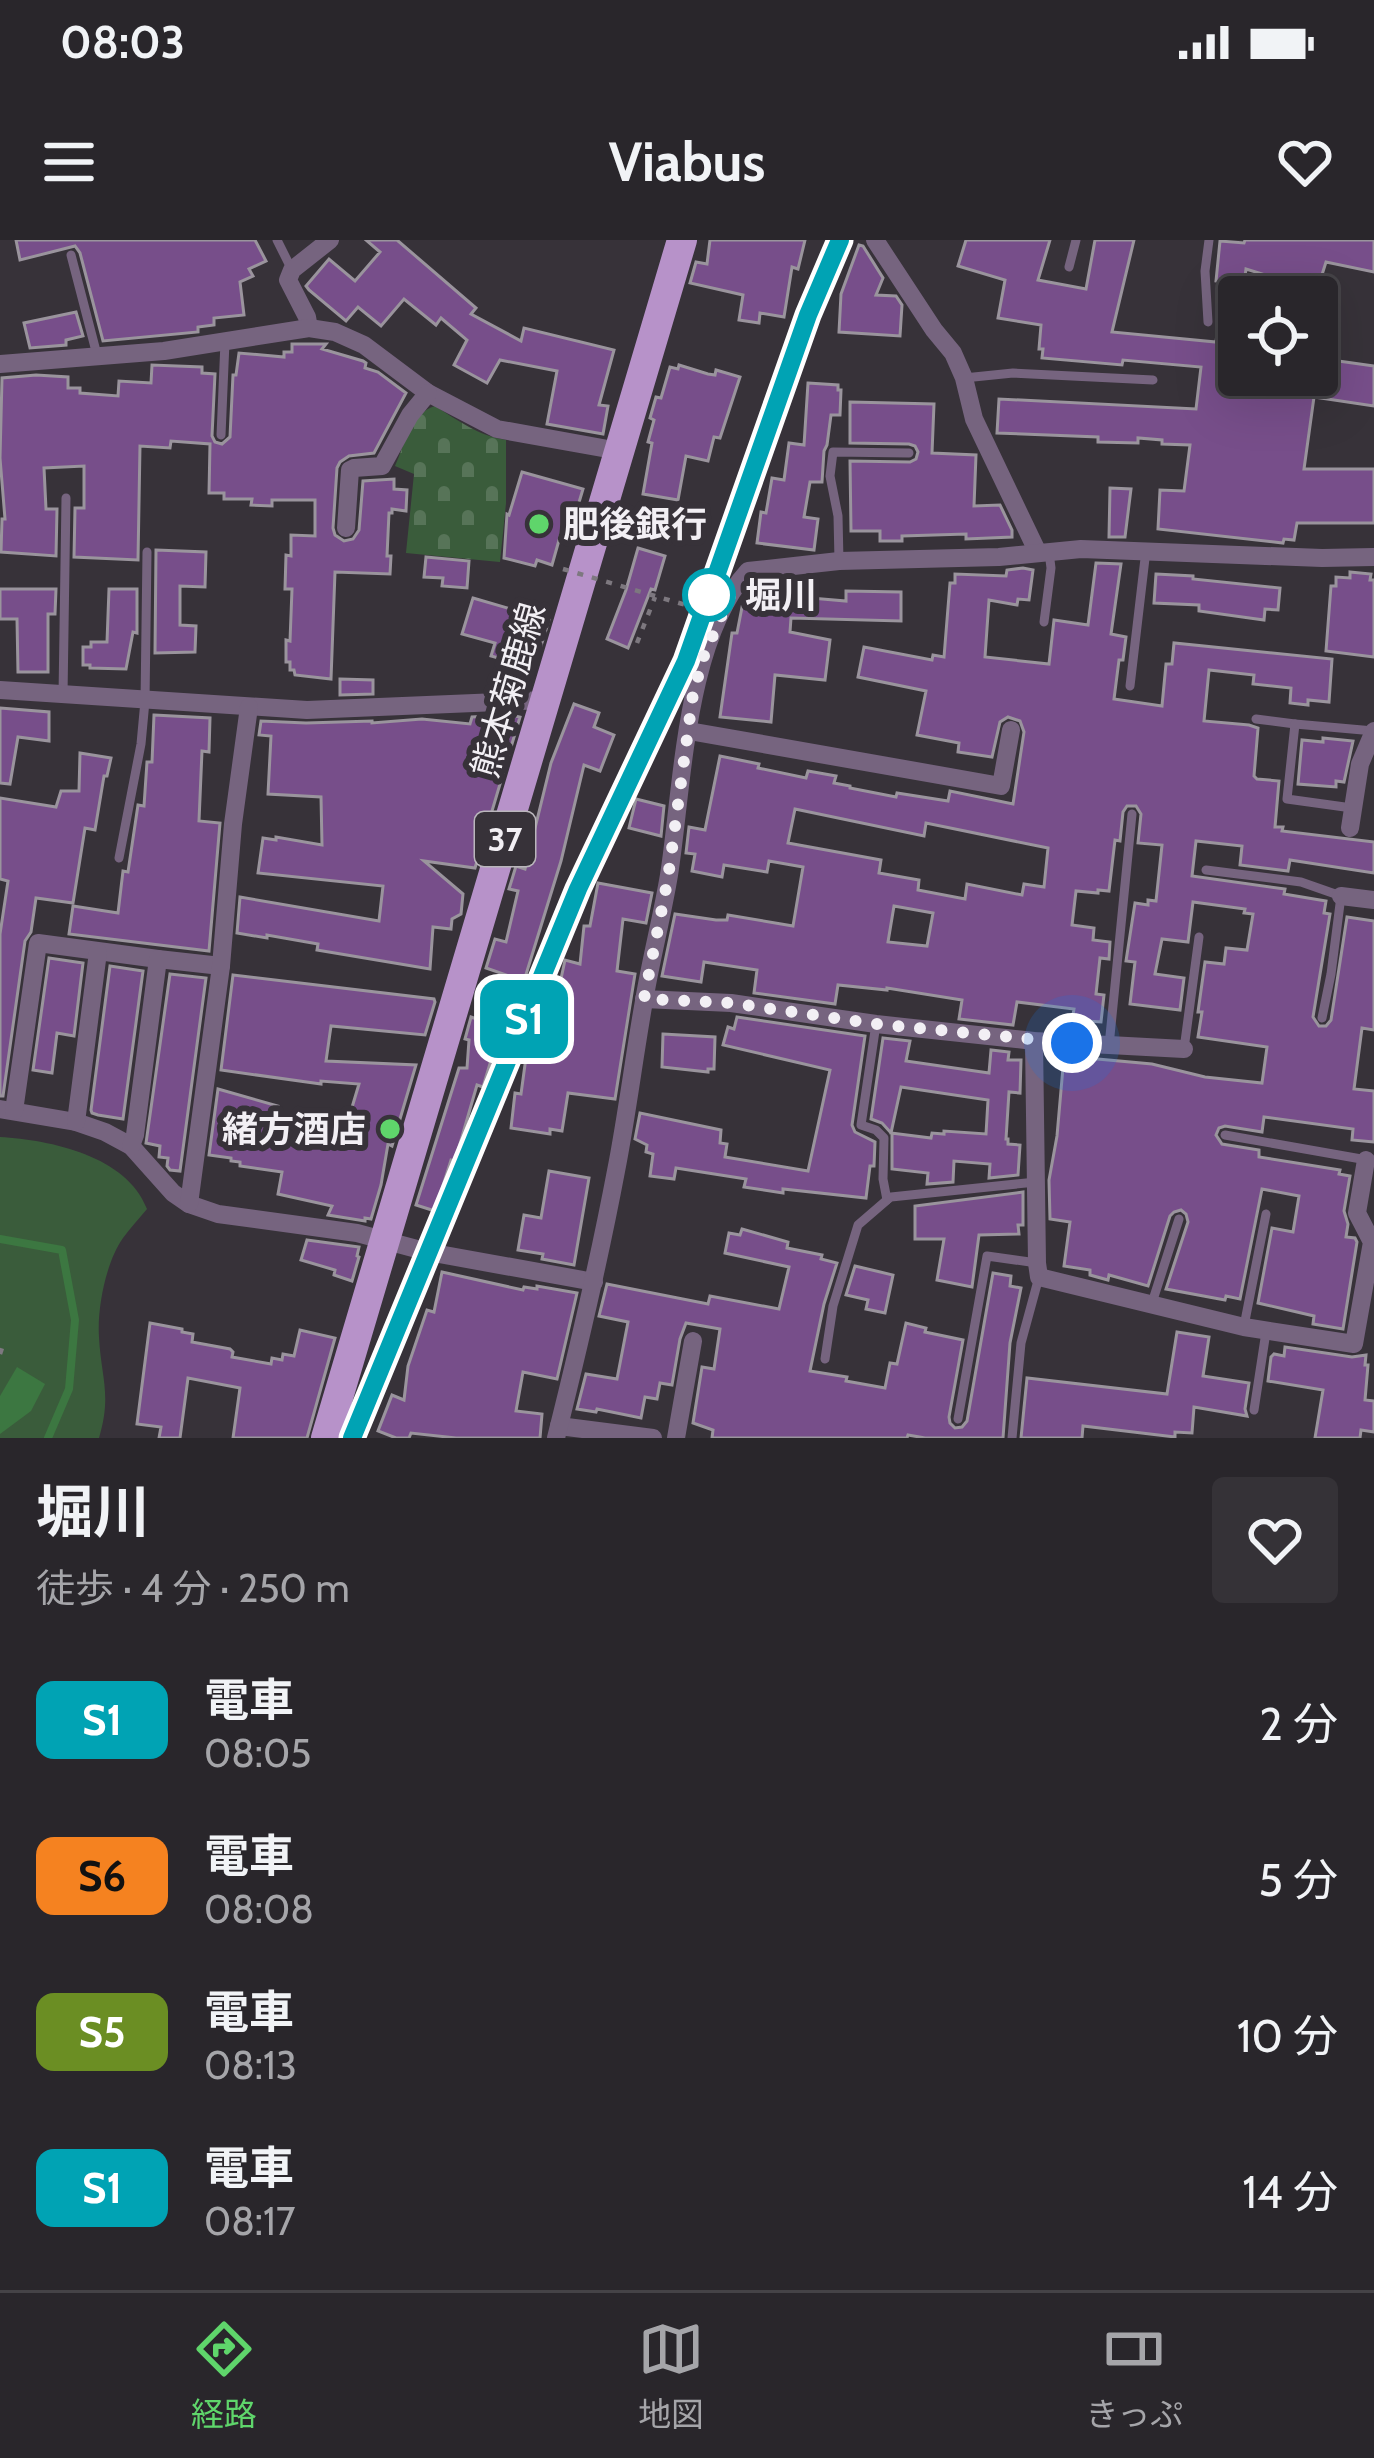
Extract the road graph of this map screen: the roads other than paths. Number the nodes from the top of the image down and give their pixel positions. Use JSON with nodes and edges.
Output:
{"nodes":[{"id":1,"x":277,"y":240,"type":"edge"},
{"id":2,"x":330,"y":240,"type":"edge"},
{"id":3,"x":682,"y":240,"type":"edge"},
{"id":4,"x":875,"y":240,"type":"edge"},
{"id":5,"x":1076,"y":240,"type":"edge"},
{"id":6,"x":1209,"y":240,"type":"edge"},
{"id":7,"x":71,"y":255,"type":"dead end"},
{"id":8,"x":1069,"y":267,"type":"dead end"},
{"id":9,"x":292,"y":270,"type":"junction"},
{"id":10,"x":1208,"y":322,"type":"dead end"},
{"id":11,"x":309,"y":328,"type":"junction"},
{"id":12,"x":225,"y":342,"type":"junction"},
{"id":13,"x":97,"y":355,"type":"junction"},
{"id":14,"x":0,"y":364,"type":"edge"},
{"id":15,"x":964,"y":378,"type":"junction"},
{"id":16,"x":1153,"y":380,"type":"dead end"},
{"id":17,"x":428,"y":393,"type":"junction"},
{"id":18,"x":221,"y":435,"type":"dead end"},
{"id":19,"x":619,"y":451,"type":"junction"},
{"id":20,"x":909,"y":453,"type":"dead end"},
{"id":21,"x":66,"y":498,"type":"dead end"},
{"id":22,"x":346,"y":528,"type":"dead end"},
{"id":23,"x":1146,"y":550,"type":"junction"},
{"id":24,"x":147,"y":552,"type":"dead end"},
{"id":25,"x":1044,"y":552,"type":"junction"},
{"id":26,"x":1374,"y":557,"type":"edge"},
{"id":27,"x":839,"y":561,"type":"junction"},
{"id":28,"x":1044,"y":622,"type":"dead end"},
{"id":29,"x":1130,"y":686,"type":"dead end"},
{"id":30,"x":0,"y":690,"type":"edge"},
{"id":31,"x":63,"y":696,"type":"junction"},
{"id":32,"x":546,"y":700,"type":"junction"},
{"id":33,"x":145,"y":701,"type":"junction"},
{"id":34,"x":249,"y":707,"type":"junction"},
{"id":35,"x":1256,"y":719,"type":"dead end"},
{"id":36,"x":1295,"y":724,"type":"junction"},
{"id":37,"x":1011,"y":730,"type":"dead end"},
{"id":38,"x":689,"y":731,"type":"junction"},
{"id":39,"x":1374,"y":731,"type":"edge"},
{"id":40,"x":1132,"y":814,"type":"dead end"},
{"id":41,"x":1351,"y":818,"type":"joint"},
{"id":42,"x":119,"y":858,"type":"dead end"},
{"id":43,"x":1206,"y":870,"type":"dead end"},
{"id":44,"x":1341,"y":896,"type":"junction"},
{"id":45,"x":1374,"y":900,"type":"edge"},
{"id":46,"x":1198,"y":937,"type":"dead end"},
{"id":47,"x":98,"y":952,"type":"junction"},
{"id":48,"x":158,"y":959,"type":"junction"},
{"id":49,"x":220,"y":966,"type":"junction"},
{"id":50,"x":644,"y":999,"type":"junction"},
{"id":51,"x":1322,"y":1018,"type":"dead end"},
{"id":52,"x":876,"y":1024,"type":"junction"},
{"id":53,"x":1034,"y":1041,"type":"junction"},
{"id":54,"x":1109,"y":1046,"type":"junction"},
{"id":55,"x":1184,"y":1049,"type":"joint"},
{"id":56,"x":7,"y":1110,"type":"edge"},
{"id":57,"x":76,"y":1122,"type":"junction"},
{"id":58,"x":1225,"y":1135,"type":"dead end"},
{"id":59,"x":131,"y":1146,"type":"junction"},
{"id":60,"x":1370,"y":1160,"type":"edge"},
{"id":61,"x":1036,"y":1182,"type":"junction"},
{"id":62,"x":887,"y":1201,"type":"junction"},
{"id":63,"x":189,"y":1204,"type":"junction"},
{"id":64,"x":1266,"y":1214,"type":"dead end"},
{"id":65,"x":1179,"y":1219,"type":"dead end"},
{"id":66,"x":386,"y":1241,"type":"junction"},
{"id":67,"x":1038,"y":1270,"type":"junction"},
{"id":68,"x":594,"y":1282,"type":"junction"},
{"id":69,"x":1151,"y":1306,"type":"junction"},
{"id":70,"x":1244,"y":1327,"type":"junction"},
{"id":71,"x":1266,"y":1332,"type":"junction"},
{"id":72,"x":693,"y":1341,"type":"dead end"},
{"id":73,"x":1364,"y":1345,"type":"edge"},
{"id":74,"x":825,"y":1359,"type":"dead end"},
{"id":75,"x":1254,"y":1410,"type":"dead end"},
{"id":76,"x":958,"y":1419,"type":"dead end"},
{"id":77,"x":557,"y":1432,"type":"edge"},
{"id":78,"x":326,"y":1438,"type":"edge"},
{"id":79,"x":653,"y":1438,"type":"edge"},
{"id":80,"x":676,"y":1438,"type":"edge"},
{"id":81,"x":1012,"y":1438,"type":"edge"}],
"edges":[{"from":1,"to":9,"type":"lane"},
{"from":2,"to":9,"type":"street"},
{"from":3,"to":19,"type":"main road","name":"熊本菊鹿線","number":"37"},
{"from":4,"to":15,"type":"street"},
{"from":5,"to":8,"type":"lane"},
{"from":6,"to":10,"type":"lane"},
{"from":7,"to":13,"type":"lane"},
{"from":9,"to":11,"type":"street"},
{"from":11,"to":12,"type":"street"},
{"from":11,"to":17,"type":"street"},
{"from":12,"to":13,"type":"street"},
{"from":12,"to":18,"type":"lane"},
{"from":13,"to":14,"type":"street"},
{"from":15,"to":16,"type":"lane"},
{"from":15,"to":25,"type":"street"},
{"from":17,"to":19,"type":"street"},
{"from":17,"to":22,"type":"street"},
{"from":19,"to":32,"type":"main road","name":"熊本菊鹿線","number":"37"},
{"from":20,"to":27,"type":"lane"},
{"from":21,"to":31,"type":"lane"},
{"from":23,"to":25,"type":"street"},
{"from":23,"to":26,"type":"street"},
{"from":23,"to":29,"type":"lane"},
{"from":24,"to":33,"type":"lane"},
{"from":25,"to":27,"type":"street"},
{"from":25,"to":28,"type":"lane"},
{"from":27,"to":38,"type":"street"},
{"from":30,"to":31,"type":"street"},
{"from":31,"to":33,"type":"street"},
{"from":32,"to":34,"type":"street"},
{"from":32,"to":66,"type":"main road","name":"熊本菊鹿線","number":"37"},
{"from":33,"to":34,"type":"street"},
{"from":33,"to":42,"type":"lane"},
{"from":34,"to":49,"type":"street"},
{"from":35,"to":36,"type":"lane"},
{"from":36,"to":39,"type":"lane"},
{"from":36,"to":41,"type":"lane"},
{"from":37,"to":38,"type":"street"},
{"from":38,"to":50,"type":"street"},
{"from":39,"to":41,"type":"street"},
{"from":40,"to":54,"type":"lane"},
{"from":43,"to":44,"type":"lane"},
{"from":44,"to":45,"type":"street"},
{"from":44,"to":51,"type":"lane"},
{"from":46,"to":55,"type":"lane"},
{"from":47,"to":48,"type":"street"},
{"from":47,"to":56,"type":"street"},
{"from":47,"to":57,"type":"street"},
{"from":48,"to":49,"type":"street"},
{"from":48,"to":59,"type":"street"},
{"from":49,"to":63,"type":"street"},
{"from":50,"to":52,"type":"street"},
{"from":50,"to":68,"type":"street"},
{"from":52,"to":53,"type":"street"},
{"from":52,"to":62,"type":"lane"},
{"from":53,"to":54,"type":"street"},
{"from":53,"to":61,"type":"street"},
{"from":54,"to":55,"type":"street"},
{"from":56,"to":57,"type":"street"},
{"from":57,"to":59,"type":"street"},
{"from":58,"to":60,"type":"lane"},
{"from":59,"to":63,"type":"street"},
{"from":60,"to":73,"type":"street"},
{"from":61,"to":62,"type":"lane"},
{"from":61,"to":67,"type":"street"},
{"from":62,"to":74,"type":"lane"},
{"from":63,"to":66,"type":"street"},
{"from":64,"to":70,"type":"lane"},
{"from":65,"to":69,"type":"lane"},
{"from":66,"to":68,"type":"street"},
{"from":66,"to":78,"type":"main road","name":"熊本菊鹿線","number":"37"},
{"from":67,"to":69,"type":"street"},
{"from":67,"to":76,"type":"lane"},
{"from":67,"to":81,"type":"lane"},
{"from":68,"to":77,"type":"street"},
{"from":69,"to":70,"type":"street"},
{"from":70,"to":71,"type":"street"},
{"from":71,"to":73,"type":"street"},
{"from":71,"to":75,"type":"lane"},
{"from":72,"to":80,"type":"street"},
{"from":77,"to":79,"type":"street"}]}
